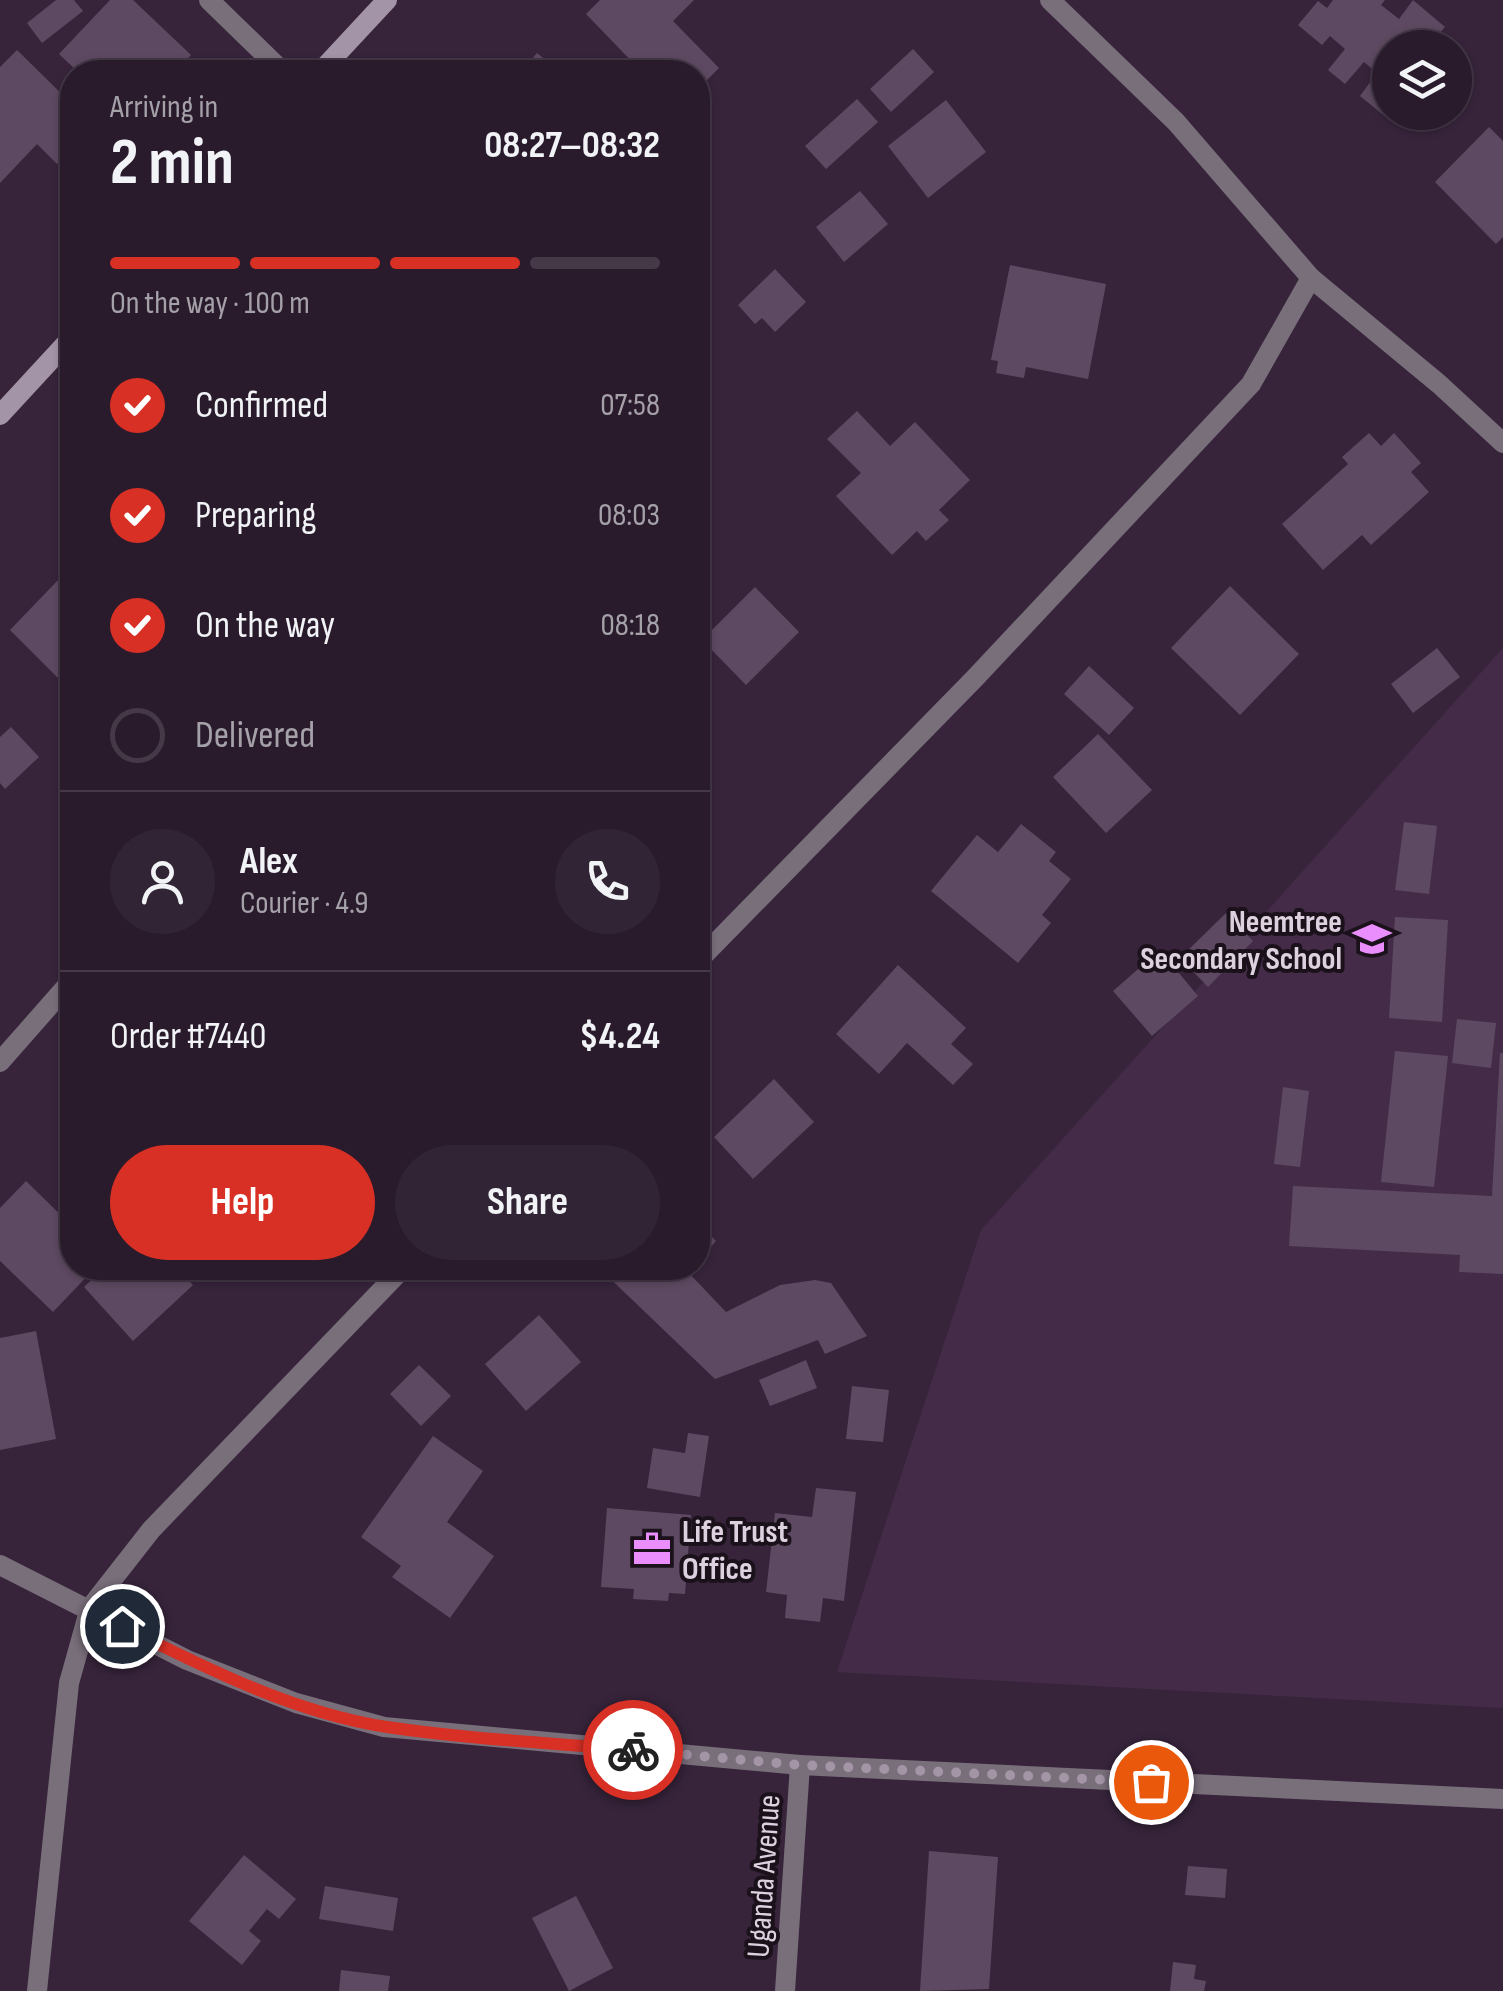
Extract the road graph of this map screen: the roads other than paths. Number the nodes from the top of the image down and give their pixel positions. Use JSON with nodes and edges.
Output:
{"nodes":[{"id":1,"x":209,"y":0,"type":"edge"},
{"id":2,"x":387,"y":0,"type":"edge"},
{"id":3,"x":1050,"y":0,"type":"edge"},
{"id":4,"x":270,"y":60,"type":"edge"},
{"id":5,"x":331,"y":60,"type":"edge"},
{"id":6,"x":1311,"y":278,"type":"junction"},
{"id":7,"x":60,"y":350,"type":"edge"},
{"id":8,"x":0,"y":414,"type":"edge"},
{"id":9,"x":1503,"y":443,"type":"edge"},
{"id":10,"x":710,"y":949,"type":"edge"},
{"id":11,"x":60,"y":994,"type":"edge"},
{"id":12,"x":0,"y":1062,"type":"edge"},
{"id":13,"x":391,"y":1280,"type":"edge"},
{"id":14,"x":0,"y":1564,"type":"edge"},
{"id":15,"x":90,"y":1608,"type":"junction"},
{"id":16,"x":800,"y":1765,"type":"junction"},
{"id":17,"x":1503,"y":1799,"type":"edge"},
{"id":18,"x":37,"y":1991,"type":"edge"},
{"id":19,"x":786,"y":1991,"type":"edge"}],
"edges":[{"from":1,"to":4,"type":"street"},
{"from":2,"to":5,"type":"main road"},
{"from":3,"to":6,"type":"street"},
{"from":6,"to":9,"type":"street"},
{"from":6,"to":10,"type":"street"},
{"from":7,"to":8,"type":"main road"},
{"from":11,"to":12,"type":"street"},
{"from":13,"to":15,"type":"street"},
{"from":14,"to":15,"type":"street"},
{"from":15,"to":16,"type":"street"},
{"from":15,"to":18,"type":"street"},
{"from":16,"to":17,"type":"street"},
{"from":16,"to":19,"type":"street","name":"Uganda Avenue"}]}
